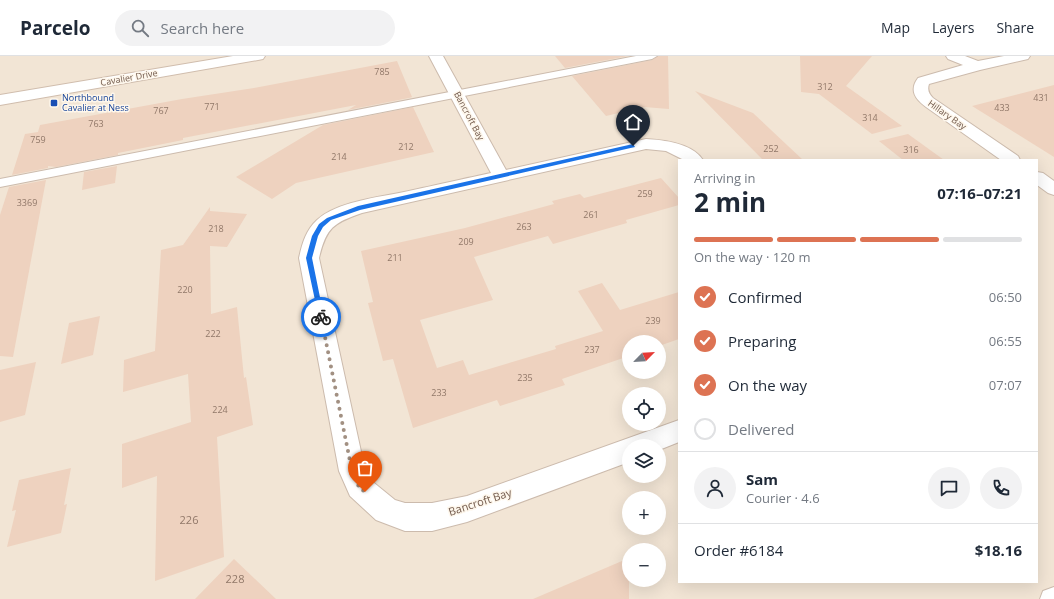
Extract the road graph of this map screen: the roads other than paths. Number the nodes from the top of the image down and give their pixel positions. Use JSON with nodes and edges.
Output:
{"nodes":[{"id":1,"x":258,"y":56,"type":"edge"},
{"id":2,"x":436,"y":56,"type":"edge"},
{"id":3,"x":652,"y":56,"type":"edge"},
{"id":4,"x":953,"y":56,"type":"edge"},
{"id":5,"x":1023,"y":56,"type":"edge"},
{"id":6,"x":977,"y":66,"type":"junction"},
{"id":7,"x":457,"y":93,"type":"junction"},
{"id":8,"x":0,"y":100,"type":"edge"},
{"id":9,"x":693,"y":159,"type":"edge"},
{"id":10,"x":1011,"y":159,"type":"edge"},
{"id":11,"x":501,"y":176,"type":"junction"},
{"id":12,"x":1038,"y":178,"type":"edge"},
{"id":13,"x":0,"y":183,"type":"edge"},
{"id":14,"x":1054,"y":189,"type":"edge"},
{"id":15,"x":678,"y":431,"type":"edge"},
{"id":16,"x":658,"y":439,"type":"edge"},
{"id":17,"x":622,"y":453,"type":"edge"},
{"id":18,"x":1054,"y":598,"type":"edge"},
{"id":19,"x":1051,"y":599,"type":"edge"}],
"edges":[{"from":1,"to":8,"type":"street","name":"Cavalier Drive"},
{"from":2,"to":7,"type":"street","name":"Bancroft Bay"},
{"from":3,"to":7,"type":"lane"},
{"from":4,"to":6,"type":"street"},
{"from":5,"to":6,"type":"street"},
{"from":6,"to":10,"type":"street","name":"Hillary Bay"},
{"from":7,"to":11,"type":"street","name":"Bancroft Bay"},
{"from":7,"to":13,"type":"lane"},
{"from":9,"to":11,"type":"street","name":"Bancroft Bay"},
{"from":11,"to":17,"type":"street","name":"Bancroft Bay"},
{"from":12,"to":14,"type":"street"},
{"from":15,"to":16,"type":"street"},
{"from":18,"to":19,"type":"lane"}]}
